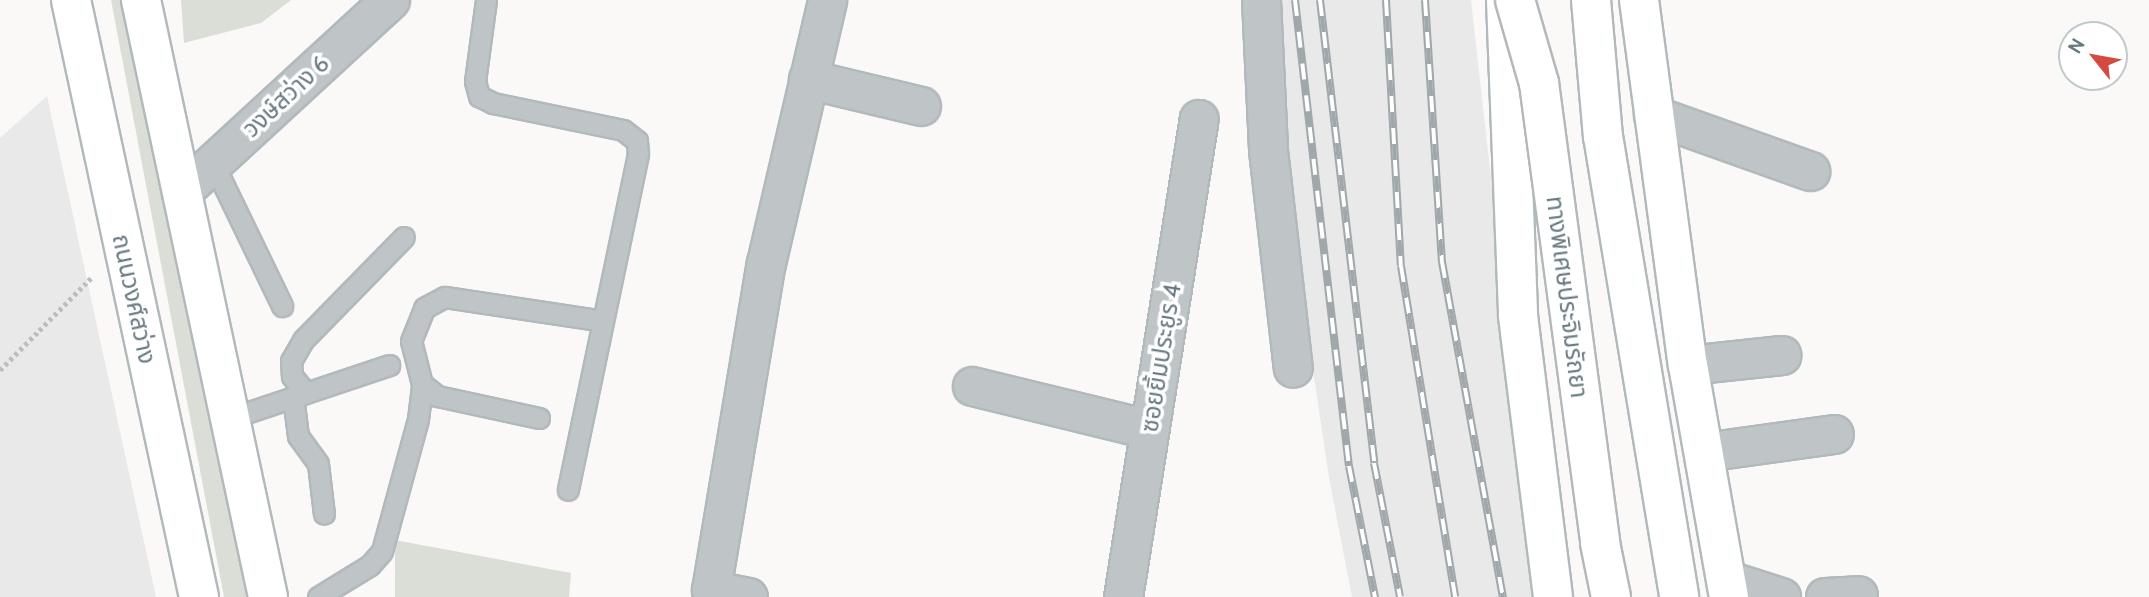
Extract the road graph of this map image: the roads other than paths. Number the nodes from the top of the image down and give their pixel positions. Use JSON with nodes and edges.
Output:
{"nodes":[{"id":1,"x":71,"y":0,"type":"edge"},
{"id":2,"x":141,"y":0,"type":"edge"},
{"id":3,"x":390,"y":0,"type":"edge"},
{"id":4,"x":486,"y":0,"type":"edge"},
{"id":5,"x":827,"y":0,"type":"edge"},
{"id":6,"x":1261,"y":0,"type":"edge"},
{"id":7,"x":1506,"y":0,"type":"edge"},
{"id":8,"x":1515,"y":0,"type":"edge"},
{"id":9,"x":1525,"y":0,"type":"edge"},
{"id":10,"x":1591,"y":0,"type":"edge"},
{"id":11,"x":1639,"y":0,"type":"edge"},
{"id":12,"x":808,"y":79,"type":"junction"},
{"id":13,"x":921,"y":106,"type":"dead end"},
{"id":14,"x":1653,"y":115,"type":"junction"},
{"id":15,"x":1199,"y":119,"type":"dead end"},
{"id":16,"x":214,"y":163,"type":"junction"},
{"id":17,"x":1810,"y":172,"type":"dead end"},
{"id":18,"x":181,"y":192,"type":"junction"},
{"id":19,"x":404,"y":237,"type":"dead end"},
{"id":20,"x":282,"y":306,"type":"dead end"},
{"id":21,"x":603,"y":321,"type":"junction"},
{"id":22,"x":1781,"y":355,"type":"dead end"},
{"id":23,"x":388,"y":365,"type":"dead end"},
{"id":24,"x":1688,"y":365,"type":"junction"},
{"id":25,"x":1293,"y":368,"type":"dead end"},
{"id":26,"x":422,"y":384,"type":"junction"},
{"id":27,"x":972,"y":386,"type":"dead end"},
{"id":28,"x":299,"y":394,"type":"junction"},
{"id":29,"x":231,"y":418,"type":"junction"},
{"id":30,"x":539,"y":418,"type":"dead end"},
{"id":31,"x":1149,"y":429,"type":"junction"},
{"id":32,"x":1834,"y":434,"type":"dead end"},
{"id":33,"x":1704,"y":452,"type":"junction"},
{"id":34,"x":568,"y":491,"type":"dead end"},
{"id":35,"x":324,"y":514,"type":"dead end"},
{"id":36,"x":1727,"y":588,"type":"edge"},
{"id":37,"x":708,"y":593,"type":"edge"},
{"id":38,"x":199,"y":597,"type":"edge"},
{"id":39,"x":268,"y":597,"type":"edge"},
{"id":40,"x":318,"y":597,"type":"edge"},
{"id":41,"x":748,"y":597,"type":"edge"},
{"id":42,"x":1123,"y":597,"type":"edge"},
{"id":43,"x":1553,"y":597,"type":"edge"},
{"id":44,"x":1611,"y":597,"type":"edge"},
{"id":45,"x":1627,"y":597,"type":"edge"},
{"id":46,"x":1679,"y":597,"type":"edge"},
{"id":47,"x":1781,"y":597,"type":"edge"}],
"edges":[{"from":1,"to":38,"type":"main road","name":"ถนนวงศ์สว่าง"},
{"from":2,"to":18,"type":"main road"},
{"from":3,"to":16,"type":"street","name":"วงษ์สว่าง 6"},
{"from":4,"to":21,"type":"lane"},
{"from":5,"to":12,"type":"street"},
{"from":6,"to":25,"type":"street"},
{"from":7,"to":43,"type":"main road"},
{"from":8,"to":44,"type":"main road","name":"ทางพิเศษประจิมรัถยา","bridge":true},
{"from":9,"to":45,"type":"main road"},
{"from":10,"to":46,"type":"main road"},
{"from":11,"to":14,"type":"main road"},
{"from":12,"to":13,"type":"street"},
{"from":12,"to":37,"type":"street"},
{"from":14,"to":17,"type":"street"},
{"from":14,"to":24,"type":"main road"},
{"from":15,"to":31,"type":"street","name":"ซอยยิ้มประยูร 4"},
{"from":16,"to":18,"type":"street","name":"วงษ์สว่าง 6"},
{"from":16,"to":20,"type":"lane"},
{"from":18,"to":29,"type":"main road"},
{"from":19,"to":28,"type":"lane"},
{"from":21,"to":26,"type":"lane"},
{"from":21,"to":34,"type":"lane"},
{"from":22,"to":24,"type":"street"},
{"from":23,"to":28,"type":"lane"},
{"from":24,"to":33,"type":"main road"},
{"from":26,"to":30,"type":"lane"},
{"from":26,"to":40,"type":"lane"},
{"from":27,"to":31,"type":"street"},
{"from":28,"to":29,"type":"lane"},
{"from":28,"to":35,"type":"lane"},
{"from":29,"to":39,"type":"main road"},
{"from":31,"to":42,"type":"street","name":"ซอยยิ้มประยูร 4"},
{"from":32,"to":33,"type":"street"},
{"from":33,"to":36,"type":"main road"},
{"from":36,"to":47,"type":"street"},
{"from":37,"to":41,"type":"street"}]}
